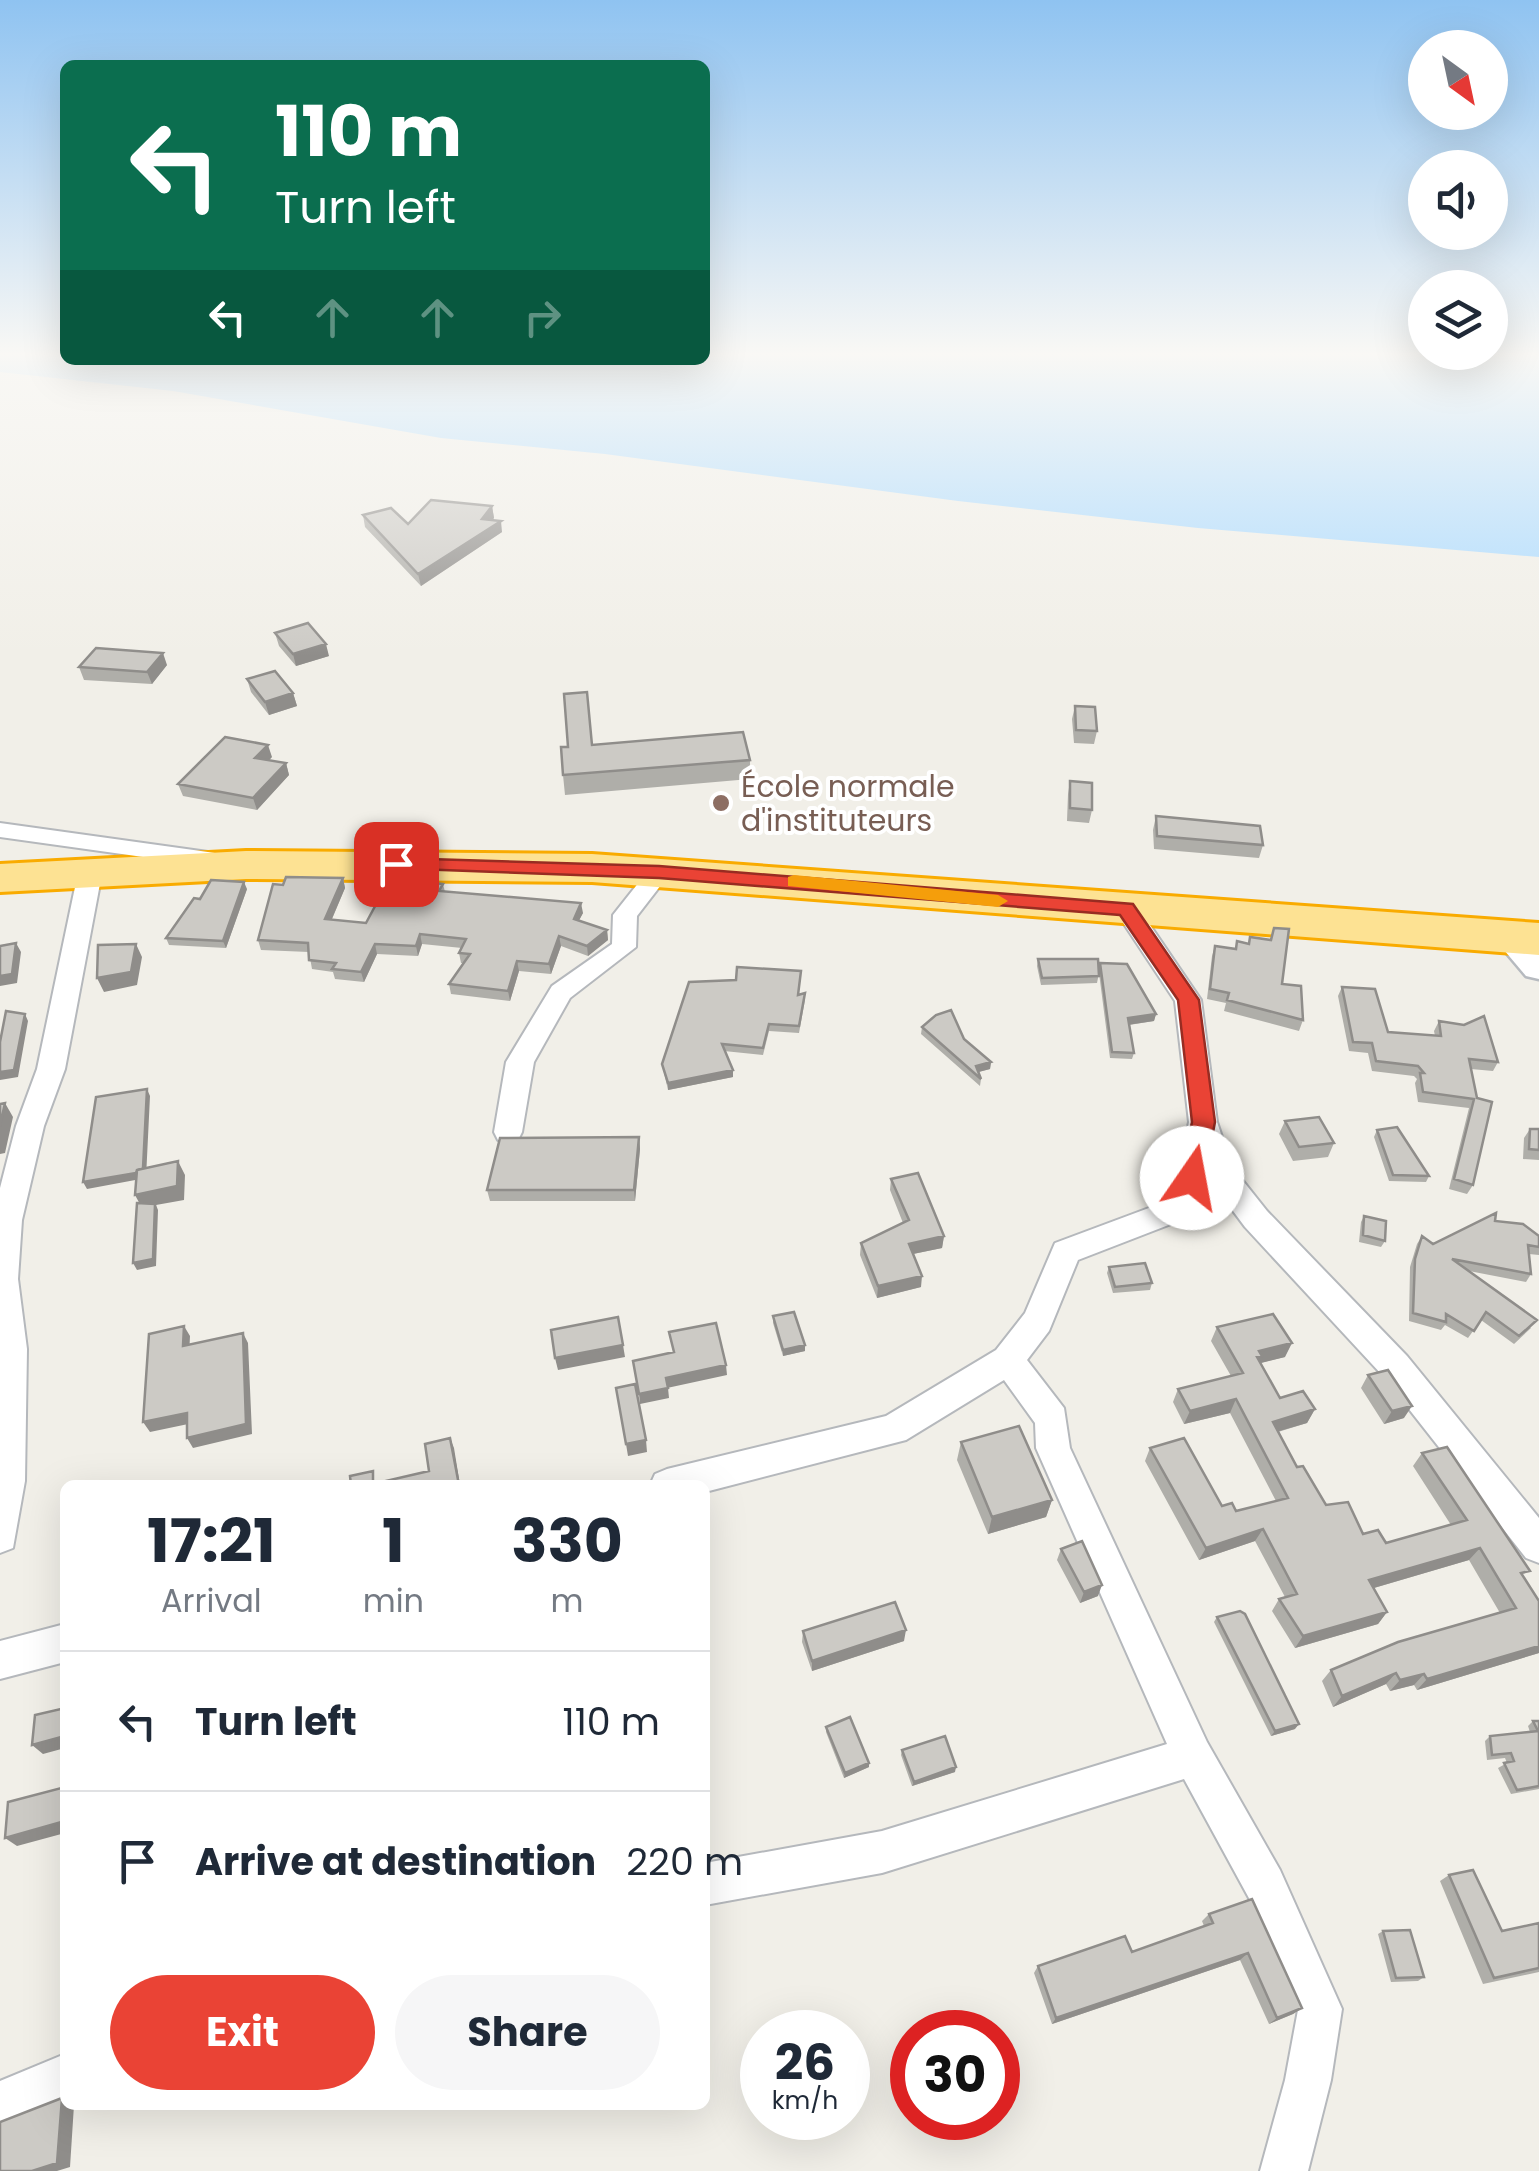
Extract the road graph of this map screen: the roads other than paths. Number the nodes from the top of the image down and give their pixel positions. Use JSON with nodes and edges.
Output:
{"nodes":[{"id":1,"x":0,"y":830,"type":"edge"},
{"id":2,"x":246,"y":865,"type":"junction"},
{"id":3,"x":659,"y":872,"type":"junction"},
{"id":4,"x":90,"y":873,"type":"junction"},
{"id":5,"x":0,"y":878,"type":"edge"},
{"id":6,"x":1126,"y":909,"type":"junction"},
{"id":7,"x":1530,"y":948,"type":"edge"},
{"id":8,"x":1203,"y":1122,"type":"junction"},
{"id":9,"x":508,"y":1132,"type":"dead end"},
{"id":10,"x":1008,"y":1360,"type":"junction"},
{"id":11,"x":687,"y":1480,"type":"edge"},
{"id":12,"x":0,"y":1536,"type":"edge"},
{"id":13,"x":1539,"y":1546,"type":"edge"},
{"id":14,"x":60,"y":1644,"type":"edge"},
{"id":15,"x":0,"y":1660,"type":"edge"},
{"id":16,"x":1193,"y":1756,"type":"junction"},
{"id":17,"x":710,"y":1883,"type":"edge"},
{"id":18,"x":60,"y":2079,"type":"edge"},
{"id":19,"x":0,"y":2104,"type":"edge"},
{"id":20,"x":1284,"y":2171,"type":"edge"}],
"edges":[{"from":1,"to":2,"type":"street"},
{"from":2,"to":3,"type":"highway"},
{"from":2,"to":4,"type":"highway"},
{"from":3,"to":6,"type":"highway"},
{"from":3,"to":9,"type":"street"},
{"from":4,"to":5,"type":"highway"},
{"from":4,"to":12,"type":"street"},
{"from":6,"to":7,"type":"highway"},
{"from":6,"to":8,"type":"street"},
{"from":8,"to":10,"type":"street"},
{"from":8,"to":13,"type":"street"},
{"from":10,"to":11,"type":"street"},
{"from":10,"to":16,"type":"street"},
{"from":14,"to":15,"type":"street"},
{"from":16,"to":17,"type":"street"},
{"from":16,"to":20,"type":"street"},
{"from":18,"to":19,"type":"street"}]}
